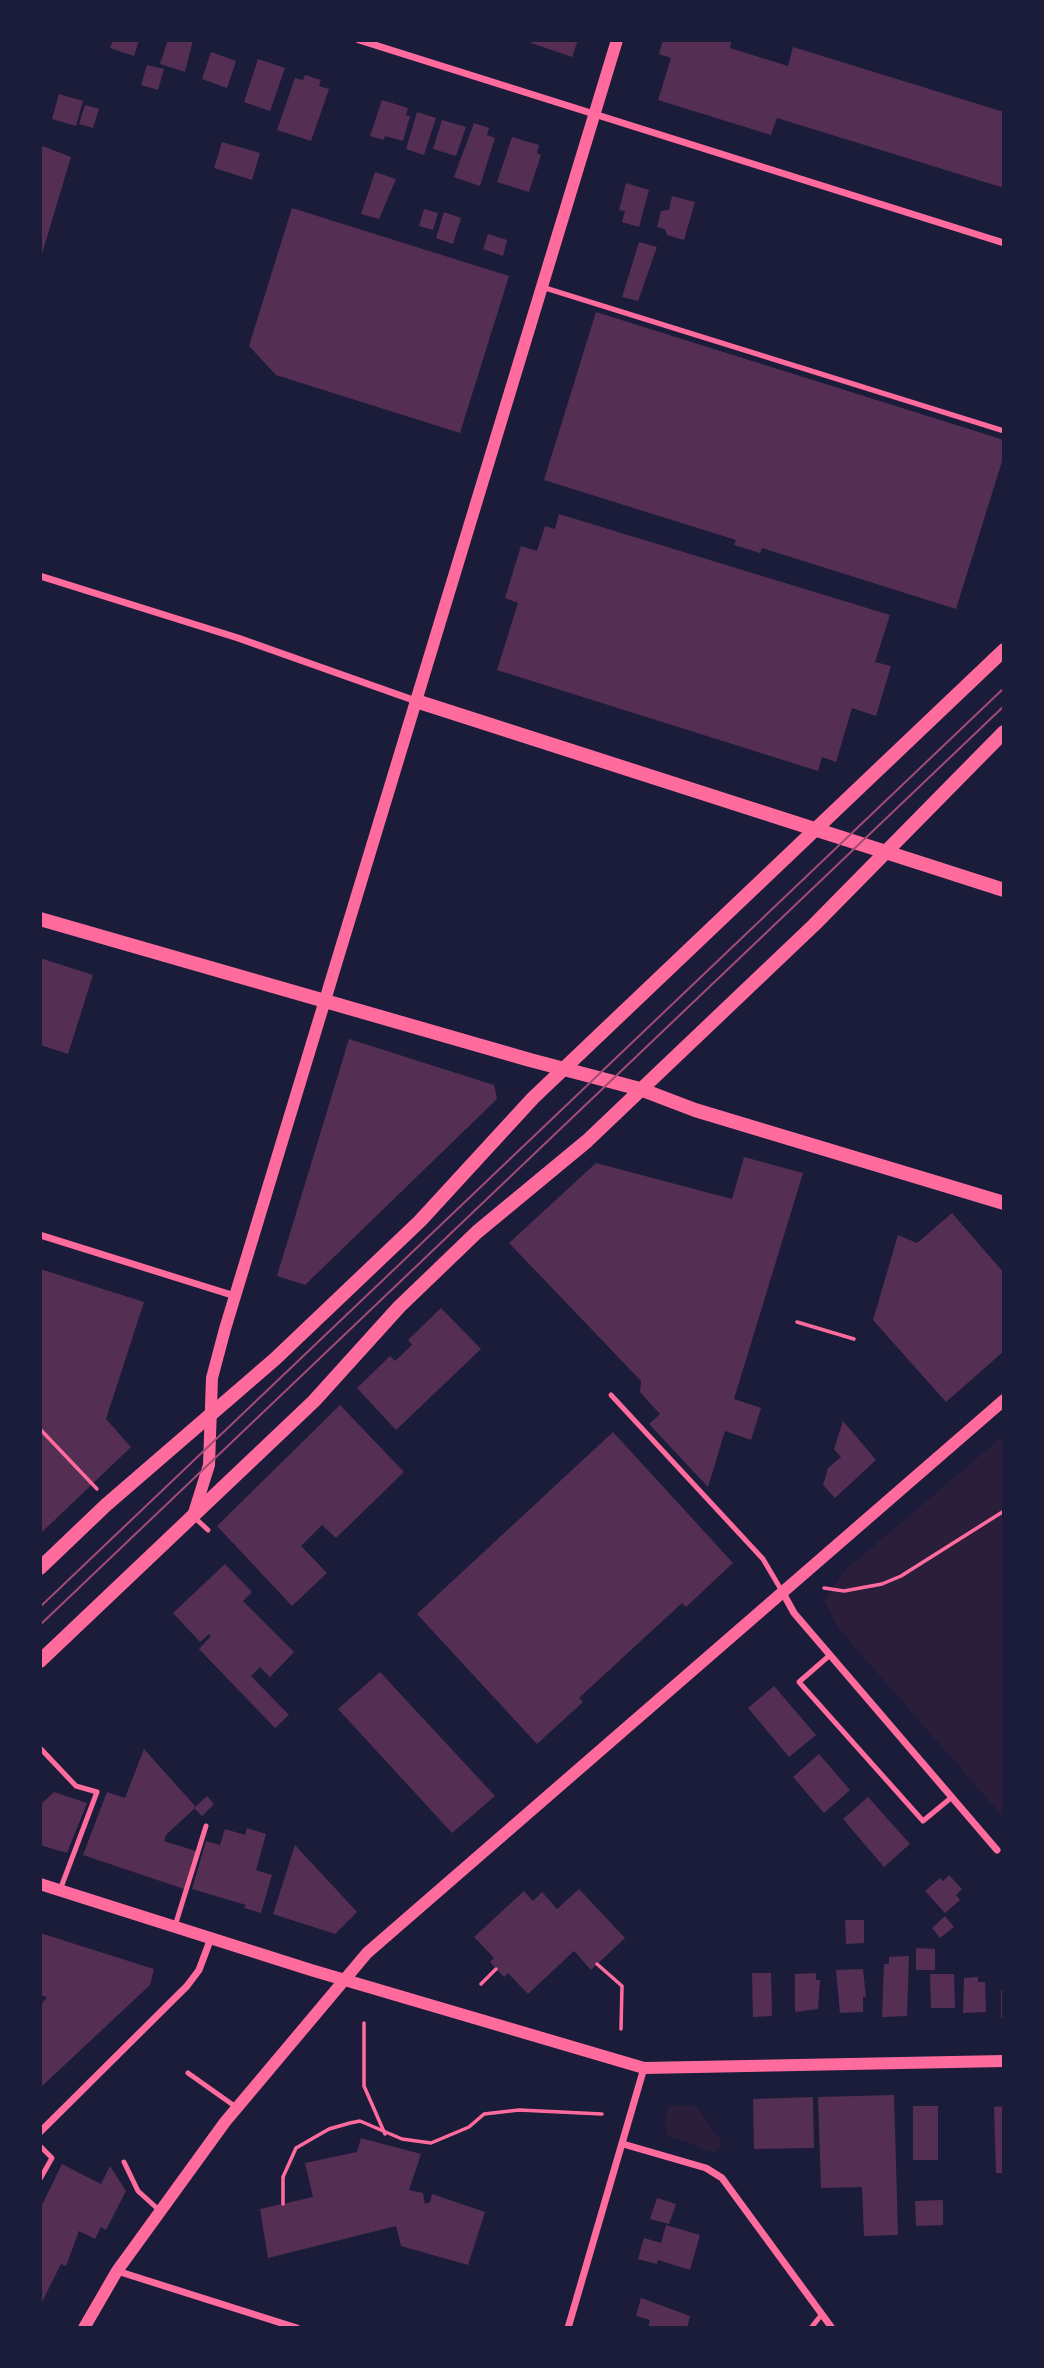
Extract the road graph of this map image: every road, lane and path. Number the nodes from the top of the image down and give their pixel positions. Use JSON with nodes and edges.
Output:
{"nodes":[{"id":1,"x":359,"y":40,"type":"edge"},
{"id":2,"x":617,"y":40,"type":"edge"},
{"id":3,"x":593,"y":114,"type":"junction"},
{"id":4,"x":1004,"y":243,"type":"edge"},
{"id":5,"x":542,"y":287,"type":"junction"},
{"id":6,"x":1004,"y":431,"type":"edge"},
{"id":7,"x":40,"y":576,"type":"edge"},
{"id":8,"x":1004,"y":650,"type":"edge"},
{"id":9,"x":416,"y":701,"type":"junction"},
{"id":10,"x":1004,"y":732,"type":"edge"},
{"id":11,"x":817,"y":828,"type":"junction"},
{"id":12,"x":886,"y":853,"type":"junction"},
{"id":13,"x":1004,"y":890,"type":"edge"},
{"id":14,"x":40,"y":919,"type":"edge"},
{"id":15,"x":324,"y":1002,"type":"junction"},
{"id":16,"x":565,"y":1068,"type":"junction"},
{"id":17,"x":640,"y":1089,"type":"junction"},
{"id":18,"x":1004,"y":1203,"type":"edge"},
{"id":19,"x":40,"y":1235,"type":"edge"},
{"id":20,"x":234,"y":1296,"type":"junction"},
{"id":21,"x":797,"y":1322,"type":"dead end"},
{"id":22,"x":854,"y":1339,"type":"dead end"},
{"id":23,"x":611,"y":1395,"type":"dead end"},
{"id":24,"x":1004,"y":1400,"type":"edge"},
{"id":25,"x":208,"y":1415,"type":"junction"},
{"id":26,"x":40,"y":1429,"type":"edge"},
{"id":27,"x":97,"y":1489,"type":"dead end"},
{"id":28,"x":1004,"y":1511,"type":"edge"},
{"id":29,"x":193,"y":1517,"type":"junction"},
{"id":30,"x":208,"y":1530,"type":"dead end"},
{"id":31,"x":40,"y":1567,"type":"edge"},
{"id":32,"x":824,"y":1588,"type":"dead end"},
{"id":33,"x":783,"y":1592,"type":"junction"},
{"id":34,"x":830,"y":1655,"type":"junction"},
{"id":35,"x":40,"y":1661,"type":"edge"},
{"id":36,"x":40,"y":1748,"type":"edge"},
{"id":37,"x":952,"y":1797,"type":"junction"},
{"id":38,"x":206,"y":1826,"type":"dead end"},
{"id":39,"x":998,"y":1850,"type":"dead end"},
{"id":40,"x":40,"y":1884,"type":"edge"},
{"id":41,"x":60,"y":1890,"type":"junction"},
{"id":42,"x":175,"y":1926,"type":"junction"},
{"id":43,"x":211,"y":1936,"type":"junction"},
{"id":44,"x":597,"y":1964,"type":"dead end"},
{"id":45,"x":496,"y":1969,"type":"dead end"},
{"id":46,"x":343,"y":1980,"type":"junction"},
{"id":47,"x":481,"y":1984,"type":"dead end"},
{"id":48,"x":364,"y":2023,"type":"dead end"},
{"id":49,"x":621,"y":2029,"type":"dead end"},
{"id":50,"x":1004,"y":2061,"type":"edge"},
{"id":51,"x":644,"y":2068,"type":"junction"},
{"id":52,"x":188,"y":2073,"type":"dead end"},
{"id":53,"x":236,"y":2108,"type":"junction"},
{"id":54,"x":602,"y":2114,"type":"dead end"},
{"id":55,"x":40,"y":2132,"type":"edge"},
{"id":56,"x":385,"y":2134,"type":"junction"},
{"id":57,"x":623,"y":2144,"type":"junction"},
{"id":58,"x":40,"y":2146,"type":"edge"},
{"id":59,"x":124,"y":2162,"type":"dead end"},
{"id":60,"x":40,"y":2179,"type":"edge"},
{"id":61,"x":283,"y":2204,"type":"dead end"},
{"id":62,"x":161,"y":2211,"type":"junction"},
{"id":63,"x":117,"y":2271,"type":"junction"},
{"id":64,"x":822,"y":2314,"type":"junction"},
{"id":65,"x":84,"y":2328,"type":"edge"},
{"id":66,"x":297,"y":2328,"type":"edge"},
{"id":67,"x":568,"y":2328,"type":"edge"},
{"id":68,"x":811,"y":2328,"type":"edge"},
{"id":69,"x":832,"y":2328,"type":"edge"}],
"edges":[{"from":1,"to":3,"type":"street"},
{"from":2,"to":3,"type":"street"},
{"from":3,"to":4,"type":"street"},
{"from":3,"to":5,"type":"street"},
{"from":5,"to":6,"type":"lane"},
{"from":5,"to":9,"type":"street"},
{"from":7,"to":9,"type":"street"},
{"from":8,"to":11,"type":"main road"},
{"from":9,"to":11,"type":"main road"},
{"from":9,"to":15,"type":"street"},
{"from":10,"to":12,"type":"main road"},
{"from":11,"to":12,"type":"main road"},
{"from":11,"to":16,"type":"main road"},
{"from":12,"to":13,"type":"main road"},
{"from":12,"to":17,"type":"main road"},
{"from":14,"to":15,"type":"main road"},
{"from":15,"to":16,"type":"main road"},
{"from":15,"to":20,"type":"street"},
{"from":16,"to":17,"type":"main road"},
{"from":16,"to":25,"type":"main road"},
{"from":17,"to":18,"type":"main road"},
{"from":17,"to":29,"type":"main road"},
{"from":19,"to":20,"type":"street"},
{"from":20,"to":25,"type":"street"},
{"from":21,"to":22,"type":"path"},
{"from":23,"to":33,"type":"lane"},
{"from":24,"to":33,"type":"street"},
{"from":25,"to":29,"type":"street"},
{"from":25,"to":31,"type":"main road"},
{"from":26,"to":27,"type":"path"},
{"from":28,"to":32,"type":"path"},
{"from":29,"to":30,"type":"lane"},
{"from":29,"to":35,"type":"main road"},
{"from":33,"to":34,"type":"street"},
{"from":33,"to":46,"type":"street"},
{"from":34,"to":37,"type":"street"},
{"from":34,"to":37,"type":"lane"},
{"from":36,"to":41,"type":"lane"},
{"from":37,"to":39,"type":"street"},
{"from":38,"to":42,"type":"lane"},
{"from":40,"to":41,"type":"street"},
{"from":41,"to":42,"type":"street"},
{"from":42,"to":43,"type":"street"},
{"from":43,"to":46,"type":"street"},
{"from":43,"to":55,"type":"street"},
{"from":44,"to":49,"type":"path"},
{"from":45,"to":47,"type":"path"},
{"from":46,"to":51,"type":"street"},
{"from":46,"to":53,"type":"street"},
{"from":48,"to":56,"type":"path"},
{"from":50,"to":51,"type":"street"},
{"from":51,"to":57,"type":"street"},
{"from":52,"to":53,"type":"lane"},
{"from":53,"to":62,"type":"street"},
{"from":54,"to":56,"type":"path"},
{"from":56,"to":61,"type":"path"},
{"from":57,"to":64,"type":"street"},
{"from":57,"to":67,"type":"street"},
{"from":58,"to":60,"type":"lane"},
{"from":59,"to":62,"type":"lane"},
{"from":62,"to":63,"type":"street"},
{"from":63,"to":65,"type":"street"},
{"from":63,"to":66,"type":"street"},
{"from":64,"to":68,"type":"lane"},
{"from":64,"to":69,"type":"street"}]}
